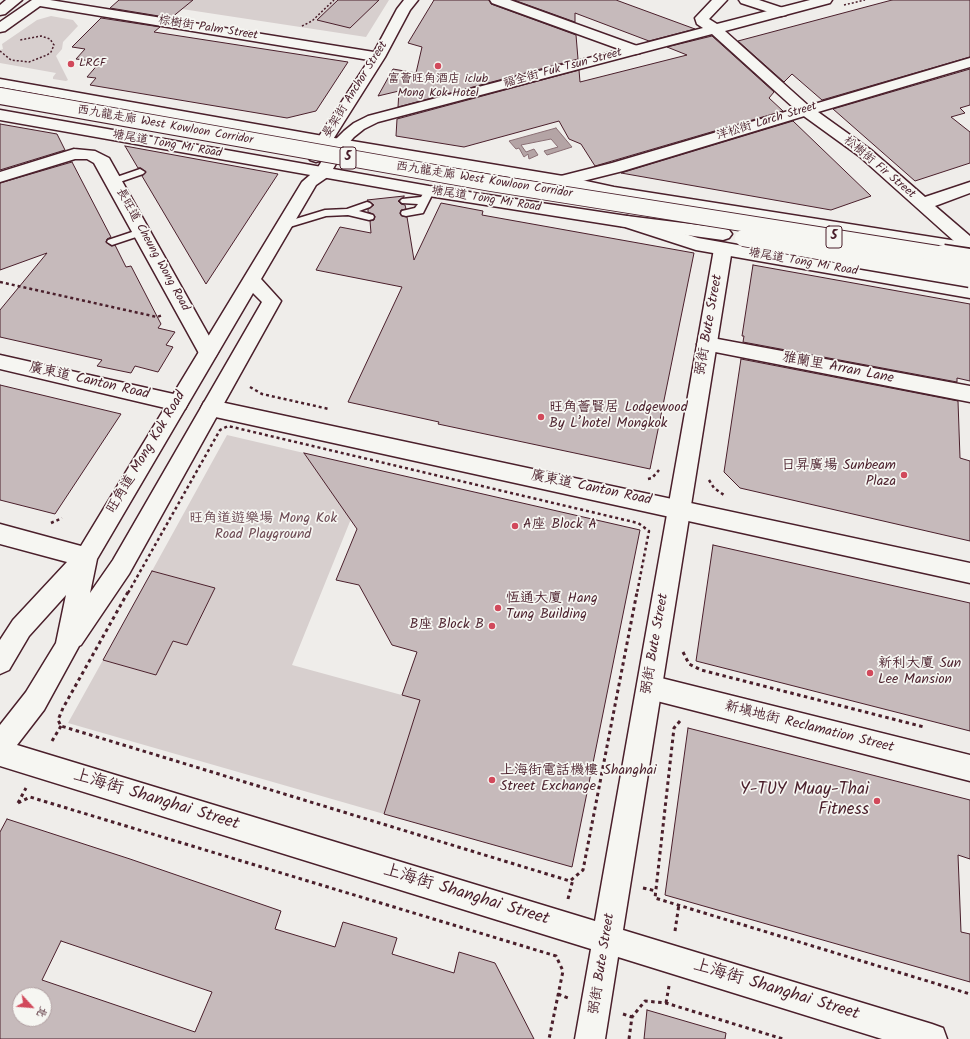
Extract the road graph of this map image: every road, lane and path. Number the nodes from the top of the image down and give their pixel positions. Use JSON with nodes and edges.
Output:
{"nodes":[{"id":1,"x":334,"y":0,"type":"edge"},
{"id":2,"x":411,"y":0,"type":"edge"},
{"id":3,"x":498,"y":0,"type":"edge"},
{"id":4,"x":720,"y":0,"type":"edge"},
{"id":5,"x":746,"y":0,"type":"edge"},
{"id":6,"x":825,"y":0,"type":"edge"},
{"id":7,"x":40,"y":1,"type":"edge"},
{"id":8,"x":781,"y":12,"type":"junction"},
{"id":9,"x":312,"y":21,"type":"dead end"},
{"id":10,"x":0,"y":28,"type":"edge"},
{"id":11,"x":715,"y":29,"type":"junction"},
{"id":12,"x":16,"y":42,"type":"dead end"},
{"id":13,"x":635,"y":50,"type":"junction"},
{"id":14,"x":0,"y":51,"type":"edge"},
{"id":15,"x":378,"y":57,"type":"junction"},
{"id":16,"x":970,"y":62,"type":"edge"},
{"id":17,"x":0,"y":83,"type":"edge"},
{"id":18,"x":0,"y":96,"type":"edge"},
{"id":19,"x":806,"y":111,"type":"junction"},
{"id":20,"x":0,"y":115,"type":"edge"},
{"id":21,"x":324,"y":141,"type":"junction"},
{"id":22,"x":340,"y":144,"type":"junction"},
{"id":23,"x":140,"y":172,"type":"dead end"},
{"id":24,"x":314,"y":175,"type":"junction"},
{"id":25,"x":0,"y":177,"type":"edge"},
{"id":26,"x":114,"y":181,"type":"junction"},
{"id":27,"x":563,"y":181,"type":"junction"},
{"id":28,"x":970,"y":187,"type":"edge"},
{"id":29,"x":427,"y":196,"type":"junction"},
{"id":30,"x":405,"y":201,"type":"dead end"},
{"id":31,"x":922,"y":204,"type":"junction"},
{"id":32,"x":367,"y":205,"type":"dead end"},
{"id":33,"x":348,"y":212,"type":"junction"},
{"id":34,"x":406,"y":213,"type":"dead end"},
{"id":35,"x":369,"y":217,"type":"dead end"},
{"id":36,"x":284,"y":226,"type":"junction"},
{"id":37,"x":141,"y":232,"type":"junction"},
{"id":38,"x":112,"y":242,"type":"dead end"},
{"id":39,"x":723,"y":242,"type":"junction"},
{"id":40,"x":970,"y":246,"type":"edge"},
{"id":41,"x":970,"y":249,"type":"edge"},
{"id":42,"x":970,"y":259,"type":"edge"},
{"id":43,"x":970,"y":277,"type":"edge"},
{"id":44,"x":251,"y":280,"type":"junction"},
{"id":45,"x":0,"y":282,"type":"edge"},
{"id":46,"x":970,"y":292,"type":"edge"},
{"id":47,"x":167,"y":313,"type":"dead end"},
{"id":48,"x":707,"y":344,"type":"junction"},
{"id":49,"x":208,"y":352,"type":"junction"},
{"id":50,"x":0,"y":362,"type":"edge"},
{"id":51,"x":246,"y":384,"type":"dead end"},
{"id":52,"x":970,"y":394,"type":"edge"},
{"id":53,"x":178,"y":403,"type":"junction"},
{"id":54,"x":211,"y":408,"type":"junction"},
{"id":55,"x":331,"y":409,"type":"dead end"},
{"id":56,"x":660,"y":464,"type":"dead end"},
{"id":57,"x":645,"y":479,"type":"dead end"},
{"id":58,"x":708,"y":479,"type":"dead end"},
{"id":59,"x":728,"y":498,"type":"dead end"},
{"id":60,"x":679,"y":508,"type":"junction"},
{"id":61,"x":0,"y":534,"type":"edge"},
{"id":62,"x":86,"y":557,"type":"junction"},
{"id":63,"x":970,"y":573,"type":"edge"},
{"id":64,"x":67,"y":646,"type":"junction"},
{"id":65,"x":684,"y":646,"type":"dead end"},
{"id":66,"x":0,"y":662,"type":"edge"},
{"id":67,"x":649,"y":687,"type":"junction"},
{"id":68,"x":58,"y":720,"type":"joint"},
{"id":69,"x":683,"y":720,"type":"dead end"},
{"id":70,"x":932,"y":729,"type":"dead end"},
{"id":71,"x":0,"y":746,"type":"edge"},
{"id":72,"x":0,"y":753,"type":"edge"},
{"id":73,"x":970,"y":768,"type":"edge"},
{"id":74,"x":18,"y":803,"type":"dead end"},
{"id":75,"x":607,"y":939,"type":"junction"},
{"id":76,"x":970,"y":994,"type":"edge"},
{"id":77,"x":549,"y":1039,"type":"edge"},
{"id":78,"x":590,"y":1039,"type":"edge"},
{"id":79,"x":629,"y":1039,"type":"edge"},
{"id":80,"x":783,"y":1039,"type":"edge"},
{"id":81,"x":932,"y":1039,"type":"edge"}],
"edges":[{"from":1,"to":9,"type":"path"},
{"from":2,"to":15,"type":"main road","name":"晏架街 Anchor Street"},
{"from":3,"to":13,"type":"main road"},
{"from":4,"to":11,"type":"main road","name":"松樹街 Fir Street"},
{"from":5,"to":8,"type":"main road"},
{"from":6,"to":8,"type":"main road","name":"福全街 Fuk Tsun Street"},
{"from":7,"to":10,"type":"main road"},
{"from":7,"to":15,"type":"main road","name":"棕樹街 Palm Street"},
{"from":8,"to":11,"type":"main road","name":"福全街 Fuk Tsun Street"},
{"from":11,"to":13,"type":"main road","name":"福全街 Fuk Tsun Street"},
{"from":11,"to":19,"type":"main road","name":"松樹街 Fir Street"},
{"from":12,"to":14,"type":"path"},
{"from":13,"to":22,"type":"main road","name":"福全街 Fuk Tsun Street"},
{"from":15,"to":21,"type":"main road","name":"晏架街 Anchor Street"},
{"from":16,"to":19,"type":"main road","name":"洋松街 Larch Street"},
{"from":17,"to":21,"type":"main road"},
{"from":18,"to":42,"type":"main road","name":"西九龍走廊 West Kowloon Corridor","number":"5","bridge":true},
{"from":19,"to":27,"type":"main road","name":"洋松街 Larch Street"},
{"from":19,"to":31,"type":"main road","name":"松樹街 Fir Street"},
{"from":20,"to":24,"type":"main road","name":"塘尾道 Tong Mi Road"},
{"from":21,"to":22,"type":"main road"},
{"from":21,"to":24,"type":"main road","name":"晏架街 Anchor Street"},
{"from":22,"to":24,"type":"main road","name":"福全街 Fuk Tsun Street"},
{"from":22,"to":27,"type":"main road"},
{"from":23,"to":26,"type":"lane"},
{"from":24,"to":29,"type":"main road","name":"塘尾道 Tong Mi Road"},
{"from":24,"to":36,"type":"main road","name":"旺角道 Mong Kok Road"},
{"from":25,"to":26,"type":"main road","name":"長旺道 Cheung Wong Road"},
{"from":26,"to":37,"type":"main road","name":"長旺道 Cheung Wong Road"},
{"from":27,"to":41,"type":"main road"},
{"from":28,"to":31,"type":"main road"},
{"from":29,"to":30,"type":"lane"},
{"from":29,"to":34,"type":"lane"},
{"from":29,"to":39,"type":"main road","name":"塘尾道 Tong Mi Road"},
{"from":31,"to":40,"type":"main road","name":"松樹街 Fir Street"},
{"from":32,"to":33,"type":"lane"},
{"from":33,"to":35,"type":"lane"},
{"from":33,"to":36,"type":"lane"},
{"from":36,"to":44,"type":"main road","name":"旺角道 Mong Kok Road"},
{"from":37,"to":38,"type":"lane"},
{"from":37,"to":49,"type":"main road","name":"長旺道 Cheung Wong Road"},
{"from":39,"to":43,"type":"main road","bridge":true},
{"from":39,"to":46,"type":"main road","name":"塘尾道 Tong Mi Road"},
{"from":39,"to":48,"type":"main road","name":"弼街 Bute Street"},
{"from":44,"to":49,"type":"main road","name":"旺角道 Mong Kok Road"},
{"from":44,"to":54,"type":"main road"},
{"from":45,"to":47,"type":"path"},
{"from":48,"to":52,"type":"main road","name":"雅蘭里 Arran Lane"},
{"from":48,"to":60,"type":"main road","name":"弼街 Bute Street"},
{"from":49,"to":53,"type":"main road","name":"旺角道 Mong Kok Road"},
{"from":50,"to":53,"type":"main road","name":"廣東道 Canton Road"},
{"from":51,"to":55,"type":"path"},
{"from":53,"to":62,"type":"main road","name":"旺角道 Mong Kok Road"},
{"from":54,"to":60,"type":"main road","name":"廣東道 Canton Road"},
{"from":54,"to":64,"type":"main road"},
{"from":56,"to":57,"type":"path"},
{"from":58,"to":59,"type":"path"},
{"from":60,"to":63,"type":"main road","name":"廣東道 Canton Road"},
{"from":60,"to":67,"type":"main road","name":"弼街 Bute Street"},
{"from":61,"to":62,"type":"main road"},
{"from":62,"to":64,"type":"main road","name":"旺角道 Mong Kok Road"},
{"from":62,"to":66,"type":"main road"},
{"from":64,"to":71,"type":"main road","name":"旺角道 Mong Kok Road"},
{"from":65,"to":70,"type":"path"},
{"from":67,"to":73,"type":"main road","name":"新填地街 Reclamation Street"},
{"from":67,"to":75,"type":"main road","name":"弼街 Bute Street"},
{"from":68,"to":68,"type":"path"},
{"from":69,"to":76,"type":"path"},
{"from":72,"to":75,"type":"main road","name":"上海街 Shanghai Street"},
{"from":74,"to":77,"type":"path"},
{"from":75,"to":78,"type":"main road","name":"弼街 Bute Street"},
{"from":75,"to":81,"type":"main road","name":"上海街 Shanghai Street"},
{"from":79,"to":80,"type":"path"}]}
